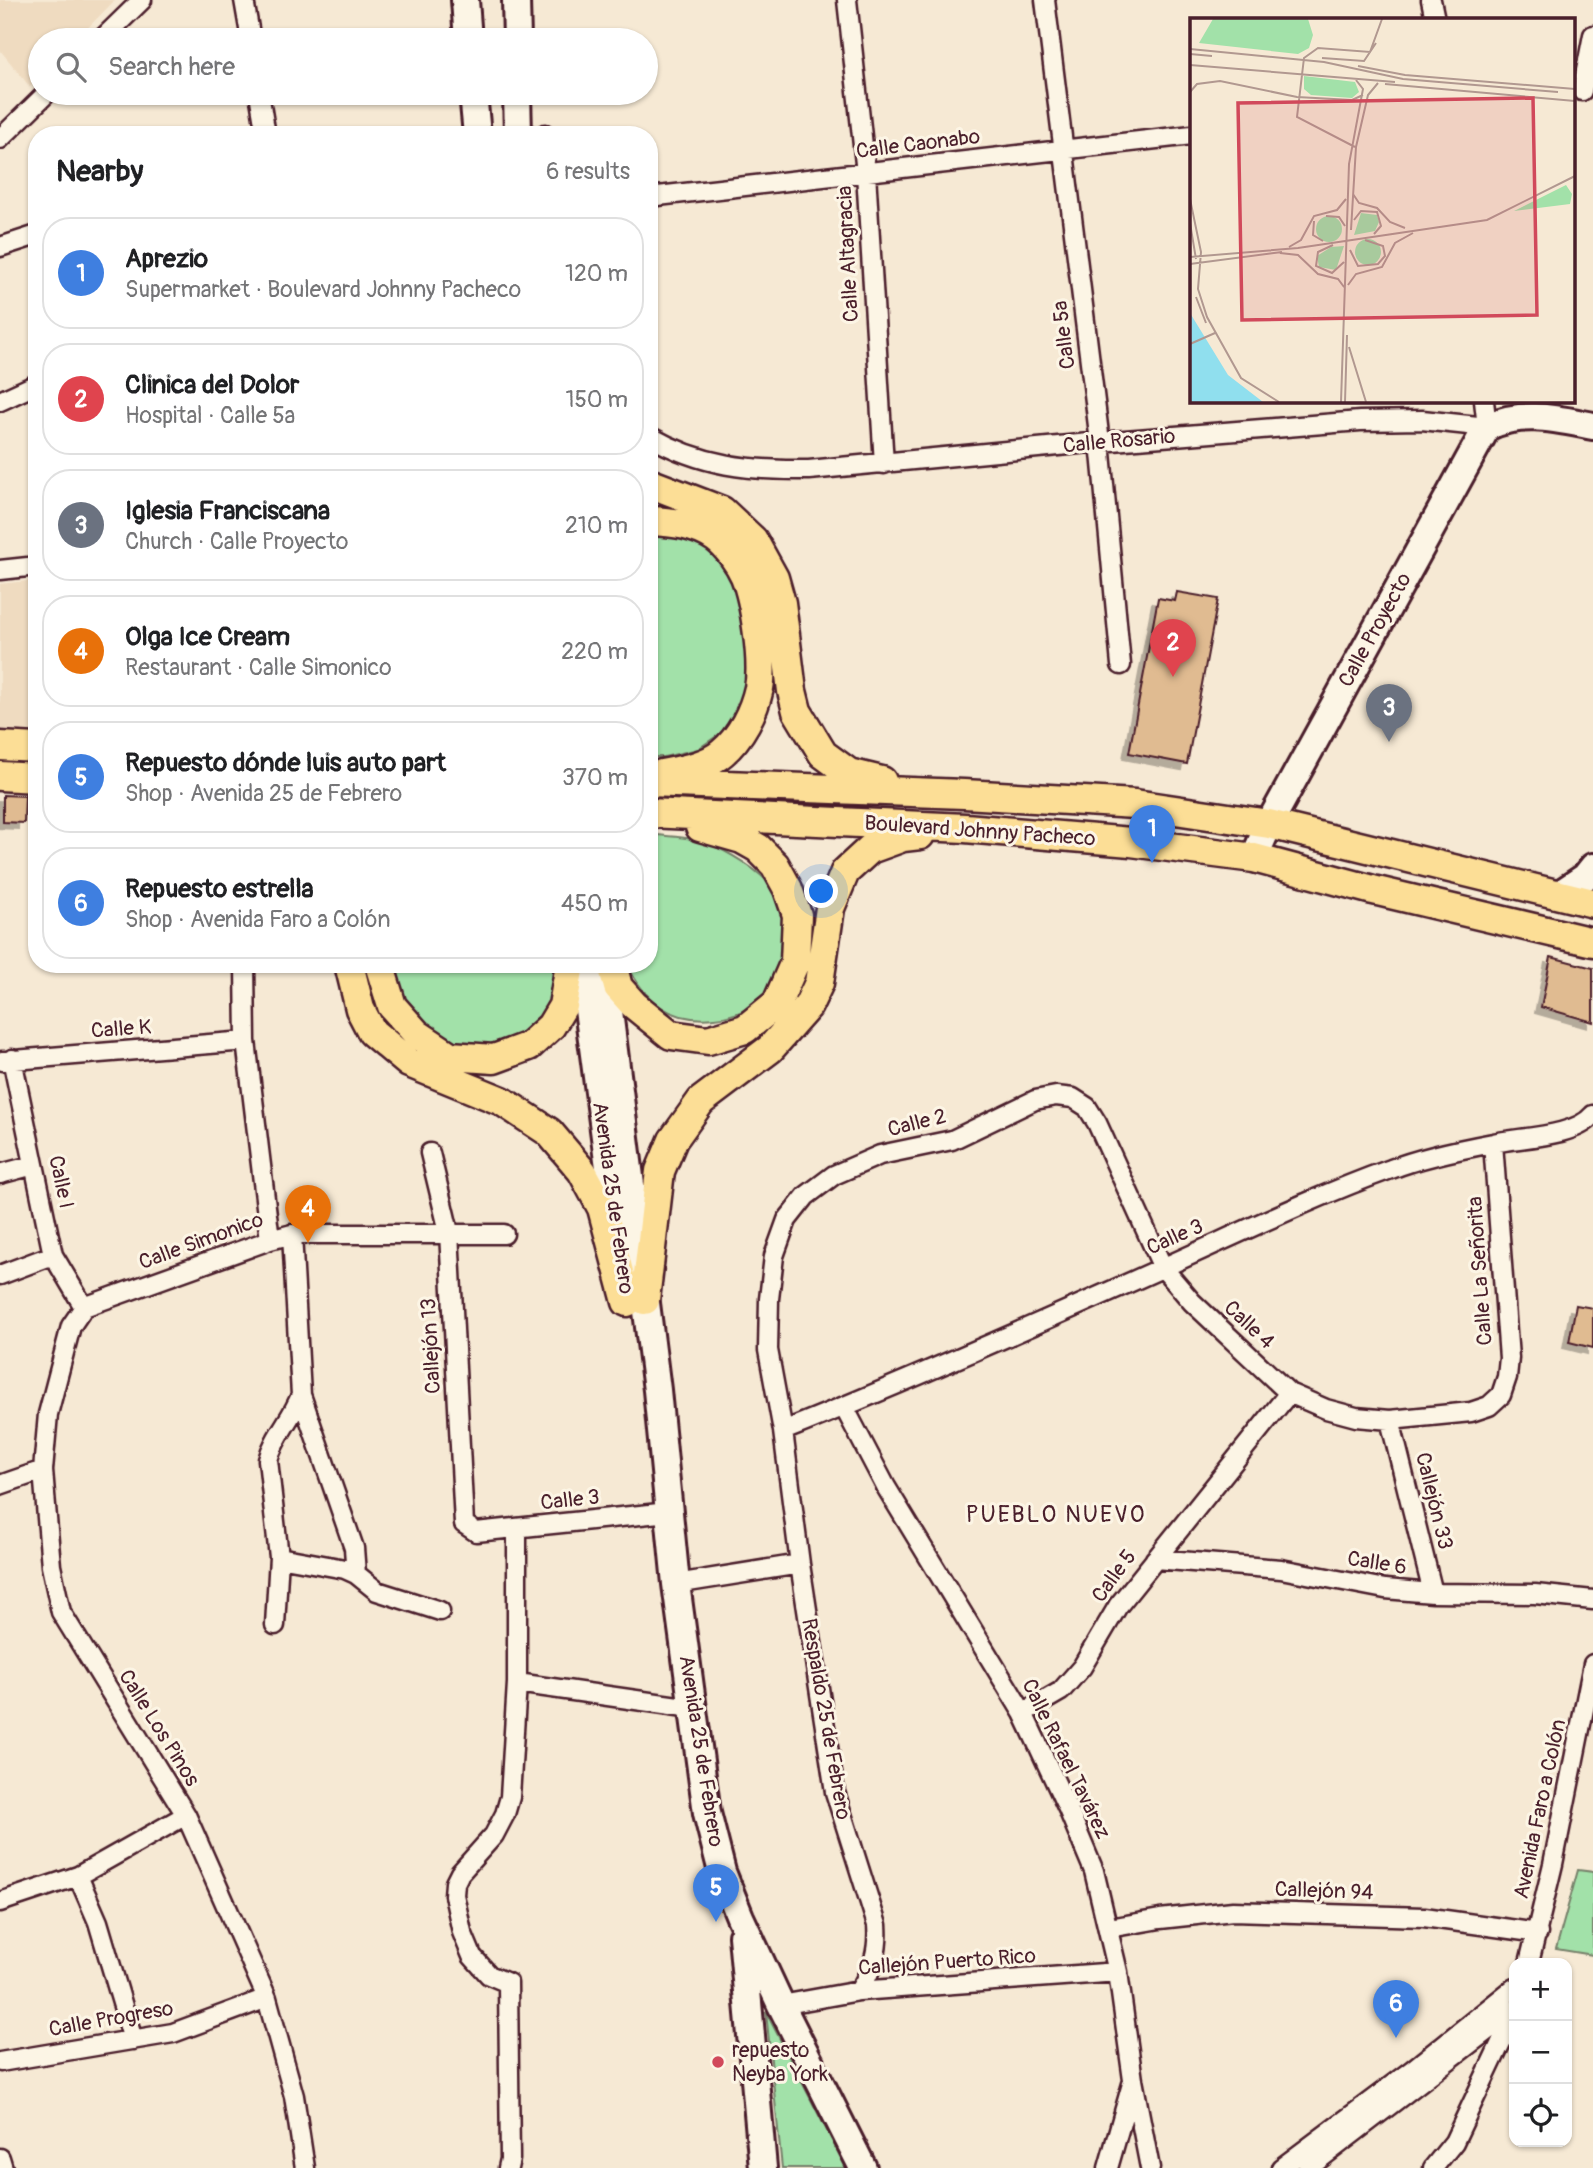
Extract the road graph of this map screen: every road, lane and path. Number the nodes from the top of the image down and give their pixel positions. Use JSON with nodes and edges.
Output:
{"nodes":[{"id":1,"x":142,"y":0,"type":"edge"},
{"id":2,"x":244,"y":0,"type":"edge"},
{"id":3,"x":465,"y":0,"type":"edge"},
{"id":4,"x":516,"y":0,"type":"edge"},
{"id":5,"x":847,"y":0,"type":"edge"},
{"id":6,"x":1045,"y":0,"type":"edge"},
{"id":7,"x":1431,"y":0,"type":"edge"},
{"id":8,"x":1434,"y":18,"type":"edge"},
{"id":9,"x":113,"y":28,"type":"edge"},
{"id":10,"x":249,"y":28,"type":"edge"},
{"id":11,"x":467,"y":28,"type":"edge"},
{"id":12,"x":517,"y":28,"type":"edge"},
{"id":13,"x":1593,"y":35,"type":"edge"},
{"id":14,"x":1583,"y":91,"type":"edge"},
{"id":15,"x":35,"y":105,"type":"edge"},
{"id":16,"x":261,"y":105,"type":"edge"},
{"id":17,"x":474,"y":105,"type":"edge"},
{"id":18,"x":517,"y":105,"type":"edge"},
{"id":19,"x":264,"y":126,"type":"edge"},
{"id":20,"x":476,"y":126,"type":"edge"},
{"id":21,"x":518,"y":126,"type":"edge"},
{"id":22,"x":1190,"y":135,"type":"edge"},
{"id":23,"x":0,"y":139,"type":"edge"},
{"id":24,"x":1064,"y":150,"type":"junction"},
{"id":25,"x":866,"y":173,"type":"junction"},
{"id":26,"x":658,"y":196,"type":"edge"},
{"id":27,"x":28,"y":238,"type":"edge"},
{"id":28,"x":0,"y":247,"type":"edge"},
{"id":29,"x":28,"y":388,"type":"edge"},
{"id":30,"x":0,"y":401,"type":"edge"},
{"id":31,"x":1484,"y":402,"type":"edge"},
{"id":32,"x":1593,"y":426,"type":"edge"},
{"id":33,"x":1487,"y":427,"type":"junction"},
{"id":34,"x":658,"y":441,"type":"edge"},
{"id":35,"x":1100,"y":442,"type":"junction"},
{"id":36,"x":884,"y":464,"type":"junction"},
{"id":37,"x":658,"y":486,"type":"edge"},
{"id":38,"x":658,"y":521,"type":"edge"},
{"id":39,"x":28,"y":567,"type":"edge"},
{"id":40,"x":0,"y":570,"type":"edge"},
{"id":41,"x":1121,"y":665,"type":"dead end"},
{"id":42,"x":0,"y":746,"type":"edge"},
{"id":43,"x":28,"y":748,"type":"edge"},
{"id":44,"x":658,"y":775,"type":"edge"},
{"id":45,"x":0,"y":776,"type":"edge"},
{"id":46,"x":28,"y":778,"type":"edge"},
{"id":47,"x":658,"y":782,"type":"edge"},
{"id":48,"x":964,"y":794,"type":"junction"},
{"id":49,"x":658,"y":815,"type":"edge"},
{"id":50,"x":658,"y":817,"type":"edge"},
{"id":51,"x":1269,"y":824,"type":"junction"},
{"id":52,"x":965,"y":828,"type":"junction"},
{"id":53,"x":1254,"y":858,"type":"junction"},
{"id":54,"x":1593,"y":867,"type":"edge"},
{"id":55,"x":1561,"y":893,"type":"junction"},
{"id":56,"x":1593,"y":903,"type":"edge"},
{"id":57,"x":1593,"y":942,"type":"edge"},
{"id":58,"x":245,"y":973,"type":"edge"},
{"id":59,"x":351,"y":973,"type":"edge"},
{"id":60,"x":382,"y":973,"type":"edge"},
{"id":61,"x":568,"y":973,"type":"edge"},
{"id":62,"x":583,"y":973,"type":"edge"},
{"id":63,"x":604,"y":973,"type":"edge"},
{"id":64,"x":614,"y":973,"type":"edge"},
{"id":65,"x":246,"y":1041,"type":"junction"},
{"id":66,"x":6,"y":1060,"type":"edge"},
{"id":67,"x":1073,"y":1098,"type":"joint"},
{"id":68,"x":1593,"y":1115,"type":"edge"},
{"id":69,"x":1493,"y":1143,"type":"junction"},
{"id":70,"x":430,"y":1153,"type":"dead end"},
{"id":71,"x":34,"y":1165,"type":"junction"},
{"id":72,"x":0,"y":1174,"type":"edge"},
{"id":73,"x":787,"y":1220,"type":"joint"},
{"id":74,"x":449,"y":1233,"type":"junction"},
{"id":75,"x":292,"y":1234,"type":"junction"},
{"id":76,"x":504,"y":1234,"type":"dead end"},
{"id":77,"x":270,"y":1240,"type":"junction"},
{"id":78,"x":53,"y":1255,"type":"junction"},
{"id":79,"x":1163,"y":1268,"type":"junction"},
{"id":80,"x":0,"y":1275,"type":"edge"},
{"id":81,"x":636,"y":1301,"type":"junction"},
{"id":82,"x":84,"y":1307,"type":"junction"},
{"id":83,"x":1289,"y":1393,"type":"junction"},
{"id":84,"x":301,"y":1395,"type":"junction"},
{"id":85,"x":1501,"y":1395,"type":"joint"},
{"id":86,"x":844,"y":1407,"type":"junction"},
{"id":87,"x":1390,"y":1420,"type":"junction"},
{"id":88,"x":783,"y":1431,"type":"junction"},
{"id":89,"x":43,"y":1470,"type":"junction"},
{"id":90,"x":0,"y":1485,"type":"edge"},
{"id":91,"x":668,"y":1512,"type":"junction"},
{"id":92,"x":517,"y":1529,"type":"junction"},
{"id":93,"x":476,"y":1532,"type":"joint"},
{"id":94,"x":279,"y":1557,"type":"junction"},
{"id":95,"x":1155,"y":1559,"type":"junction"},
{"id":96,"x":800,"y":1564,"type":"junction"},
{"id":97,"x":356,"y":1574,"type":"junction"},
{"id":98,"x":676,"y":1584,"type":"junction"},
{"id":99,"x":1433,"y":1593,"type":"junction"},
{"id":100,"x":1593,"y":1600,"type":"edge"},
{"id":101,"x":440,"y":1611,"type":"dead end"},
{"id":102,"x":275,"y":1625,"type":"dead end"},
{"id":103,"x":1593,"y":1664,"type":"edge"},
{"id":104,"x":517,"y":1683,"type":"junction"},
{"id":105,"x":692,"y":1708,"type":"junction"},
{"id":106,"x":1023,"y":1713,"type":"junction"},
{"id":107,"x":186,"y":1815,"type":"junction"},
{"id":108,"x":78,"y":1876,"type":"junction"},
{"id":109,"x":0,"y":1902,"type":"edge"},
{"id":110,"x":740,"y":1917,"type":"junction"},
{"id":111,"x":1110,"y":1928,"type":"junction"},
{"id":112,"x":1538,"y":1933,"type":"junction"},
{"id":113,"x":1530,"y":1958,"type":"edge"},
{"id":114,"x":1118,"y":1972,"type":"junction"},
{"id":115,"x":859,"y":1991,"type":"junction"},
{"id":116,"x":1509,"y":1992,"type":"edge"},
{"id":117,"x":267,"y":1998,"type":"junction"},
{"id":118,"x":780,"y":2005,"type":"junction"},
{"id":119,"x":1509,"y":2016,"type":"edge"},
{"id":120,"x":1510,"y":2021,"type":"edge"},
{"id":121,"x":132,"y":2040,"type":"junction"},
{"id":122,"x":0,"y":2063,"type":"edge"},
{"id":123,"x":1133,"y":2080,"type":"junction"},
{"id":124,"x":0,"y":2158,"type":"edge"},
{"id":125,"x":3,"y":2168,"type":"edge"},
{"id":126,"x":305,"y":2168,"type":"edge"},
{"id":127,"x":508,"y":2168,"type":"edge"},
{"id":128,"x":763,"y":2168,"type":"edge"},
{"id":129,"x":863,"y":2168,"type":"edge"},
{"id":130,"x":1108,"y":2168,"type":"edge"},
{"id":131,"x":1150,"y":2168,"type":"edge"},
{"id":132,"x":1281,"y":2168,"type":"edge"},
{"id":133,"x":1307,"y":2168,"type":"edge"},
{"id":134,"x":1433,"y":2168,"type":"edge"}],
"edges":[{"from":1,"to":9,"type":"street"},
{"from":2,"to":10,"type":"street"},
{"from":3,"to":11,"type":"main road"},
{"from":4,"to":12,"type":"main road"},
{"from":5,"to":25,"type":"street","name":"Calle Altagracia"},
{"from":6,"to":24,"type":"street","name":"Calle 5a"},
{"from":7,"to":8,"type":"street"},
{"from":13,"to":14,"type":"street"},
{"from":15,"to":23,"type":"street"},
{"from":16,"to":19,"type":"street"},
{"from":17,"to":20,"type":"main road"},
{"from":18,"to":21,"type":"main road"},
{"from":22,"to":24,"type":"street","name":"Calle Caonabo"},
{"from":24,"to":25,"type":"street","name":"Calle Caonabo"},
{"from":24,"to":35,"type":"street","name":"Calle 5a"},
{"from":25,"to":26,"type":"street","name":"Calle Caonabo"},
{"from":25,"to":36,"type":"street","name":"Calle Altagracia"},
{"from":27,"to":28,"type":"street"},
{"from":29,"to":30,"type":"street"},
{"from":31,"to":33,"type":"street"},
{"from":32,"to":33,"type":"main road","name":"Calle Rosario"},
{"from":33,"to":35,"type":"street","name":"Calle Rosario"},
{"from":33,"to":51,"type":"main road","name":"Calle Proyecto"},
{"from":34,"to":36,"type":"street","name":"Calle Rosario"},
{"from":35,"to":36,"type":"street","name":"Calle Rosario"},
{"from":35,"to":41,"type":"street","name":"Calle 5a"},
{"from":37,"to":48,"type":"main road"},
{"from":38,"to":44,"type":"main road"},
{"from":39,"to":40,"type":"street"},
{"from":42,"to":43,"type":"main road"},
{"from":45,"to":46,"type":"main road"},
{"from":47,"to":48,"type":"main road","name":"Boulevard Johnny Pacheco"},
{"from":48,"to":51,"type":"main road","name":"Boulevard Johnny Pacheco"},
{"from":49,"to":52,"type":"main road","name":"Boulevard Johnny Pacheco"},
{"from":50,"to":64,"type":"main road"},
{"from":51,"to":53,"type":"main road","name":"Calle Proyecto"},
{"from":51,"to":55,"type":"main road","name":"Boulevard Johnny Pacheco"},
{"from":52,"to":53,"type":"main road","name":"Boulevard Johnny Pacheco"},
{"from":52,"to":81,"type":"main road"},
{"from":53,"to":57,"type":"main road","name":"Boulevard Johnny Pacheco"},
{"from":54,"to":55,"type":"main road"},
{"from":55,"to":56,"type":"main road","name":"Boulevard Johnny Pacheco"},
{"from":58,"to":65,"type":"street"},
{"from":59,"to":81,"type":"main road"},
{"from":60,"to":61,"type":"main road"},
{"from":62,"to":81,"type":"main road","name":"Avenida 25 de Febrero"},
{"from":63,"to":81,"type":"main road","name":"Avenida 25 de Febrero"},
{"from":65,"to":66,"type":"street","name":"Calle K"},
{"from":65,"to":77,"type":"street"},
{"from":66,"to":71,"type":"street","name":"Calle I"},
{"from":67,"to":73,"type":"street","name":"Calle 2"},
{"from":67,"to":79,"type":"street","name":"Calle 4"},
{"from":68,"to":69,"type":"street","name":"Calle 3"},
{"from":69,"to":79,"type":"street","name":"Calle 3"},
{"from":69,"to":85,"type":"street","name":"Calle La Señorita"},
{"from":70,"to":74,"type":"street","name":"Callejón 13"},
{"from":71,"to":72,"type":"street"},
{"from":71,"to":78,"type":"street","name":"Calle I"},
{"from":73,"to":88,"type":"street","name":"Respaldo 25 de Febrero"},
{"from":74,"to":75,"type":"street","name":"Calle Simonico"},
{"from":74,"to":76,"type":"street","name":"Calle Simonico"},
{"from":74,"to":93,"type":"street","name":"Callejón 13"},
{"from":75,"to":77,"type":"street","name":"Calle Simonico"},
{"from":75,"to":84,"type":"street"},
{"from":77,"to":82,"type":"street","name":"Calle Simonico"},
{"from":78,"to":80,"type":"street"},
{"from":78,"to":82,"type":"street","name":"Calle I"},
{"from":79,"to":83,"type":"street","name":"Calle 4"},
{"from":79,"to":86,"type":"street","name":"Calle 3"},
{"from":81,"to":91,"type":"main road","name":"Avenida 25 de Febrero"},
{"from":82,"to":89,"type":"street","name":"Calle Los Pinos"},
{"from":83,"to":87,"type":"street","name":"Calle 4"},
{"from":83,"to":95,"type":"street","name":"Calle 5"},
{"from":84,"to":94,"type":"street"},
{"from":84,"to":97,"type":"street"},
{"from":85,"to":87,"type":"street","name":"Calle 4"},
{"from":86,"to":88,"type":"street","name":"Calle 3"},
{"from":86,"to":106,"type":"street","name":"Calle Rafael Tavárez"},
{"from":87,"to":99,"type":"street","name":"Callejón 33"},
{"from":88,"to":96,"type":"street","name":"Respaldo 25 de Febrero"},
{"from":89,"to":90,"type":"street"},
{"from":89,"to":107,"type":"street","name":"Calle Los Pinos"},
{"from":91,"to":92,"type":"street","name":"Calle 3"},
{"from":91,"to":98,"type":"main road","name":"Avenida 25 de Febrero"},
{"from":92,"to":93,"type":"street","name":"Calle 3"},
{"from":92,"to":104,"type":"street"},
{"from":94,"to":97,"type":"street"},
{"from":94,"to":102,"type":"street"},
{"from":95,"to":99,"type":"street","name":"Calle 6"},
{"from":95,"to":106,"type":"street","name":"Calle 5"},
{"from":96,"to":98,"type":"street"},
{"from":96,"to":115,"type":"street","name":"Respaldo 25 de Febrero"},
{"from":97,"to":101,"type":"street"},
{"from":98,"to":105,"type":"main road","name":"Avenida 25 de Febrero"},
{"from":99,"to":100,"type":"street","name":"Calle 6"},
{"from":103,"to":112,"type":"street","name":"Avenida Faro a Colón"},
{"from":104,"to":105,"type":"street"},
{"from":104,"to":127,"type":"street"},
{"from":105,"to":110,"type":"main road","name":"Avenida 25 de Febrero"},
{"from":106,"to":111,"type":"street","name":"Calle Rafael Tavárez"},
{"from":107,"to":108,"type":"street"},
{"from":107,"to":117,"type":"street","name":"Calle Los Pinos"},
{"from":108,"to":109,"type":"street"},
{"from":108,"to":121,"type":"street"},
{"from":110,"to":118,"type":"main road","name":"Avenida 25 de Febrero"},
{"from":110,"to":128,"type":"main road"},
{"from":111,"to":112,"type":"street","name":"Callejón 94"},
{"from":111,"to":114,"type":"street","name":"Calle Rafael Tavárez"},
{"from":112,"to":113,"type":"street","name":"Avenida Faro a Colón"},
{"from":114,"to":115,"type":"street","name":"Callejón Puerto Rico"},
{"from":114,"to":123,"type":"street","name":"Calle Rafael Tavárez"},
{"from":115,"to":118,"type":"street","name":"Callejón Puerto Rico"},
{"from":116,"to":132,"type":"street"},
{"from":117,"to":121,"type":"street","name":"Calle Progreso"},
{"from":117,"to":126,"type":"street","name":"Calle Los Pinos"},
{"from":118,"to":129,"type":"main road","name":"Avenida 25 de Febrero"},
{"from":119,"to":133,"type":"street"},
{"from":120,"to":134,"type":"street"},
{"from":121,"to":122,"type":"street","name":"Calle Progreso"},
{"from":123,"to":130,"type":"street"},
{"from":123,"to":131,"type":"street","name":"Calle Rafael Tavárez"},
{"from":124,"to":125,"type":"street"}]}
